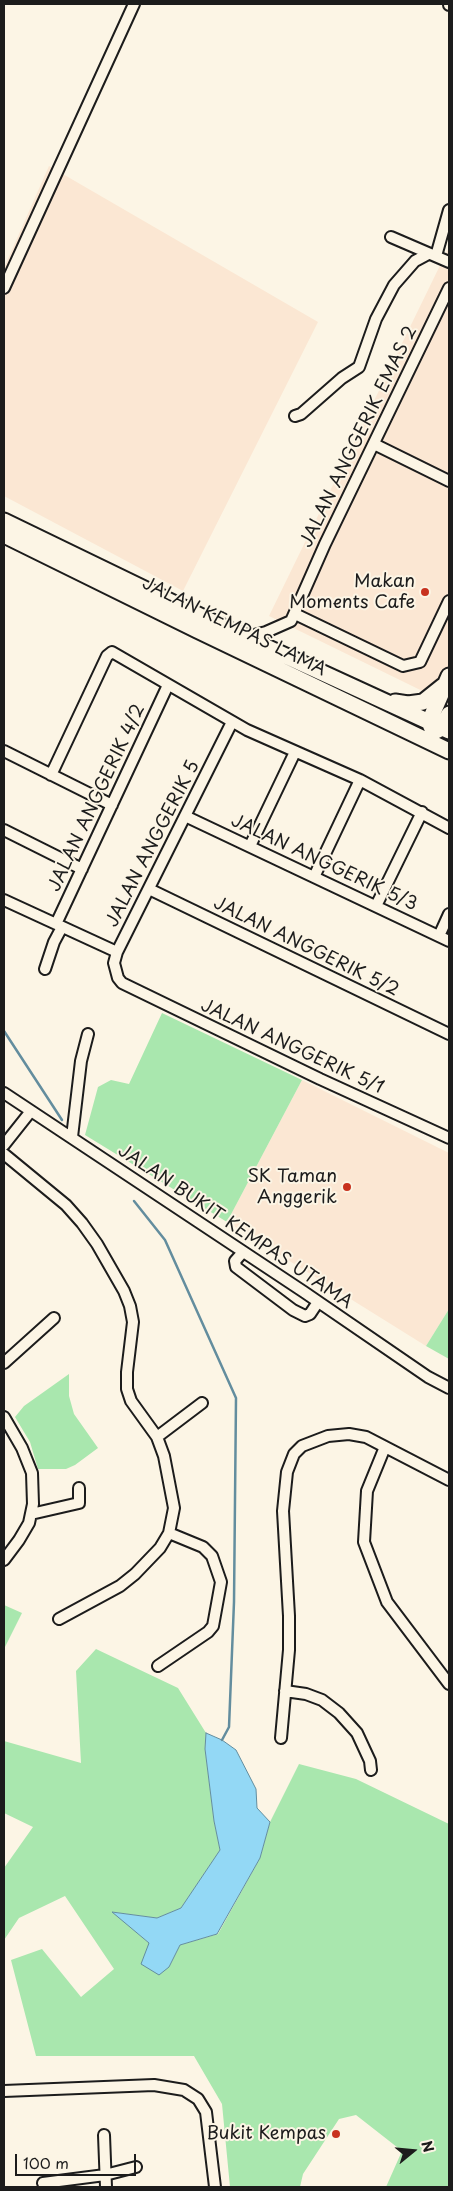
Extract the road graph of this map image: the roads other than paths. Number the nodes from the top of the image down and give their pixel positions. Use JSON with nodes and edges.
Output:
{"nodes":[{"id":1,"x":134,"y":4,"type":"edge"},
{"id":2,"x":449,"y":210,"type":"edge"},
{"id":3,"x":391,"y":237,"type":"dead end"},
{"id":4,"x":432,"y":255,"type":"junction"},
{"id":5,"x":449,"y":262,"type":"edge"},
{"id":6,"x":4,"y":288,"type":"edge"},
{"id":7,"x":449,"y":288,"type":"edge"},
{"id":8,"x":295,"y":416,"type":"dead end"},
{"id":9,"x":374,"y":444,"type":"junction"},
{"id":10,"x":449,"y":481,"type":"edge"},
{"id":11,"x":4,"y":521,"type":"edge"},
{"id":12,"x":4,"y":534,"type":"edge"},
{"id":13,"x":449,"y":601,"type":"edge"},
{"id":14,"x":295,"y":614,"type":"junction"},
{"id":15,"x":227,"y":629,"type":"junction"},
{"id":16,"x":448,"y":679,"type":"edge"},
{"id":17,"x":168,"y":685,"type":"junction"},
{"id":18,"x":376,"y":699,"type":"junction"},
{"id":19,"x":449,"y":714,"type":"edge"},
{"id":20,"x":378,"y":718,"type":"junction"},
{"id":21,"x":232,"y":722,"type":"junction"},
{"id":22,"x":439,"y":728,"type":"edge"},
{"id":23,"x":449,"y":750,"type":"edge"},
{"id":24,"x":4,"y":751,"type":"edge"},
{"id":25,"x":295,"y":752,"type":"junction"},
{"id":26,"x":51,"y":775,"type":"junction"},
{"id":27,"x":360,"y":780,"type":"junction"},
{"id":28,"x":112,"y":805,"type":"junction"},
{"id":29,"x":422,"y":812,"type":"junction"},
{"id":30,"x":185,"y":816,"type":"junction"},
{"id":31,"x":449,"y":828,"type":"edge"},
{"id":32,"x":4,"y":830,"type":"edge"},
{"id":33,"x":250,"y":846,"type":"junction"},
{"id":34,"x":82,"y":870,"type":"junction"},
{"id":35,"x":314,"y":877,"type":"junction"},
{"id":36,"x":149,"y":889,"type":"junction"},
{"id":37,"x":4,"y":900,"type":"edge"},
{"id":38,"x":376,"y":906,"type":"junction"},
{"id":39,"x":449,"y":914,"type":"edge"},
{"id":40,"x":59,"y":926,"type":"junction"},
{"id":41,"x":439,"y":936,"type":"junction"},
{"id":42,"x":449,"y":941,"type":"edge"},
{"id":43,"x":117,"y":952,"type":"junction"},
{"id":44,"x":45,"y":969,"type":"dead end"},
{"id":45,"x":122,"y":983,"type":"joint"},
{"id":46,"x":88,"y":1034,"type":"dead end"},
{"id":47,"x":449,"y":1034,"type":"edge"},
{"id":48,"x":4,"y":1093,"type":"edge"},
{"id":49,"x":31,"y":1111,"type":"junction"},
{"id":50,"x":72,"y":1137,"type":"junction"},
{"id":51,"x":449,"y":1138,"type":"edge"},
{"id":52,"x":4,"y":1144,"type":"edge"},
{"id":53,"x":4,"y":1154,"type":"edge"},
{"id":54,"x":243,"y":1252,"type":"junction"},
{"id":55,"x":318,"y":1302,"type":"junction"},
{"id":56,"x":54,"y":1318,"type":"dead end"},
{"id":57,"x":4,"y":1363,"type":"edge"},
{"id":58,"x":449,"y":1388,"type":"edge"},
{"id":59,"x":202,"y":1403,"type":"dead end"},
{"id":60,"x":4,"y":1417,"type":"edge"},
{"id":61,"x":157,"y":1438,"type":"junction"},
{"id":62,"x":385,"y":1448,"type":"junction"},
{"id":63,"x":449,"y":1480,"type":"edge"},
{"id":64,"x":79,"y":1488,"type":"dead end"},
{"id":65,"x":31,"y":1514,"type":"junction"},
{"id":66,"x":169,"y":1532,"type":"junction"},
{"id":67,"x":5,"y":1556,"type":"edge"},
{"id":68,"x":59,"y":1619,"type":"dead end"},
{"id":69,"x":158,"y":1666,"type":"dead end"},
{"id":70,"x":449,"y":1684,"type":"edge"},
{"id":71,"x":285,"y":1691,"type":"junction"},
{"id":72,"x":281,"y":1738,"type":"dead end"},
{"id":73,"x":370,"y":1770,"type":"dead end"},
{"id":74,"x":4,"y":2091,"type":"edge"},
{"id":75,"x":104,"y":2135,"type":"dead end"},
{"id":76,"x":136,"y":2167,"type":"dead end"},
{"id":77,"x":105,"y":2175,"type":"junction"},
{"id":78,"x":43,"y":2183,"type":"dead end"},
{"id":79,"x":106,"y":2187,"type":"edge"},
{"id":80,"x":214,"y":2187,"type":"edge"}],
"edges":[{"from":1,"to":6,"type":"street"},
{"from":2,"to":4,"type":"street"},
{"from":3,"to":4,"type":"street"},
{"from":4,"to":5,"type":"street"},
{"from":4,"to":8,"type":"street"},
{"from":7,"to":9,"type":"street","name":"JALAN ANGGERIK EMAS 2"},
{"from":9,"to":10,"type":"street"},
{"from":9,"to":14,"type":"street","name":"JALAN ANGGERIK EMAS 2"},
{"from":11,"to":15,"type":"main road","name":"JALAN KEMPAS LAMA"},
{"from":12,"to":20,"type":"main road","name":"JALAN KEMPAS LAMA"},
{"from":13,"to":14,"type":"street"},
{"from":14,"to":15,"type":"street"},
{"from":15,"to":18,"type":"main road","name":"JALAN KEMPAS LAMA"},
{"from":16,"to":18,"type":"main road"},
{"from":16,"to":22,"type":"main road"},
{"from":17,"to":21,"type":"street"},
{"from":17,"to":26,"type":"street"},
{"from":17,"to":28,"type":"street","name":"JALAN ANGGERIK 4/2"},
{"from":18,"to":22,"type":"main road","name":"JALAN KEMPAS LAMA"},
{"from":19,"to":22,"type":"main road"},
{"from":20,"to":22,"type":"main road"},
{"from":20,"to":23,"type":"main road","name":"JALAN KEMPAS LAMA"},
{"from":21,"to":25,"type":"street"},
{"from":21,"to":30,"type":"street","name":"JALAN ANGGERIK 5"},
{"from":22,"to":23,"type":"main road"},
{"from":24,"to":26,"type":"street"},
{"from":25,"to":27,"type":"street"},
{"from":25,"to":33,"type":"street"},
{"from":26,"to":28,"type":"street"},
{"from":27,"to":29,"type":"street"},
{"from":27,"to":35,"type":"street"},
{"from":28,"to":34,"type":"street","name":"JALAN ANGGERIK 4/2"},
{"from":29,"to":31,"type":"street"},
{"from":29,"to":38,"type":"street"},
{"from":30,"to":33,"type":"street","name":"JALAN ANGGERIK 5/3"},
{"from":30,"to":36,"type":"street","name":"JALAN ANGGERIK 5"},
{"from":32,"to":34,"type":"street"},
{"from":33,"to":35,"type":"street","name":"JALAN ANGGERIK 5/3"},
{"from":34,"to":40,"type":"street","name":"JALAN ANGGERIK 4/2"},
{"from":35,"to":38,"type":"street","name":"JALAN ANGGERIK 5/3"},
{"from":36,"to":43,"type":"street","name":"JALAN ANGGERIK 5"},
{"from":36,"to":47,"type":"street","name":"JALAN ANGGERIK 5/2"},
{"from":37,"to":40,"type":"street"},
{"from":38,"to":41,"type":"street","name":"JALAN ANGGERIK 5/3"},
{"from":39,"to":41,"type":"street"},
{"from":40,"to":43,"type":"street"},
{"from":40,"to":44,"type":"street","name":"JALAN ANGGERIK 4/2"},
{"from":41,"to":42,"type":"street","name":"JALAN ANGGERIK 5/3"},
{"from":43,"to":45,"type":"street","name":"JALAN ANGGERIK 5"},
{"from":45,"to":51,"type":"street","name":"JALAN ANGGERIK 5/1"},
{"from":46,"to":50,"type":"street"},
{"from":48,"to":49,"type":"street","name":"JALAN BUKIT KEMPAS UTAMA"},
{"from":49,"to":50,"type":"street","name":"JALAN BUKIT KEMPAS UTAMA"},
{"from":49,"to":52,"type":"street"},
{"from":50,"to":54,"type":"street","name":"JALAN BUKIT KEMPAS UTAMA"},
{"from":53,"to":61,"type":"street"},
{"from":54,"to":55,"type":"street","name":"JALAN BUKIT KEMPAS UTAMA"},
{"from":54,"to":55,"type":"street"},
{"from":55,"to":58,"type":"street","name":"JALAN BUKIT KEMPAS UTAMA"},
{"from":56,"to":57,"type":"street"},
{"from":59,"to":61,"type":"street"},
{"from":60,"to":65,"type":"street"},
{"from":61,"to":66,"type":"street"},
{"from":62,"to":63,"type":"street"},
{"from":62,"to":70,"type":"street"},
{"from":62,"to":71,"type":"street"},
{"from":64,"to":65,"type":"street"},
{"from":65,"to":67,"type":"street"},
{"from":66,"to":68,"type":"street"},
{"from":66,"to":69,"type":"street"},
{"from":71,"to":72,"type":"street"},
{"from":71,"to":73,"type":"street"},
{"from":74,"to":80,"type":"street"},
{"from":75,"to":77,"type":"street"},
{"from":76,"to":77,"type":"street"},
{"from":77,"to":78,"type":"street"},
{"from":77,"to":79,"type":"street"}]}
